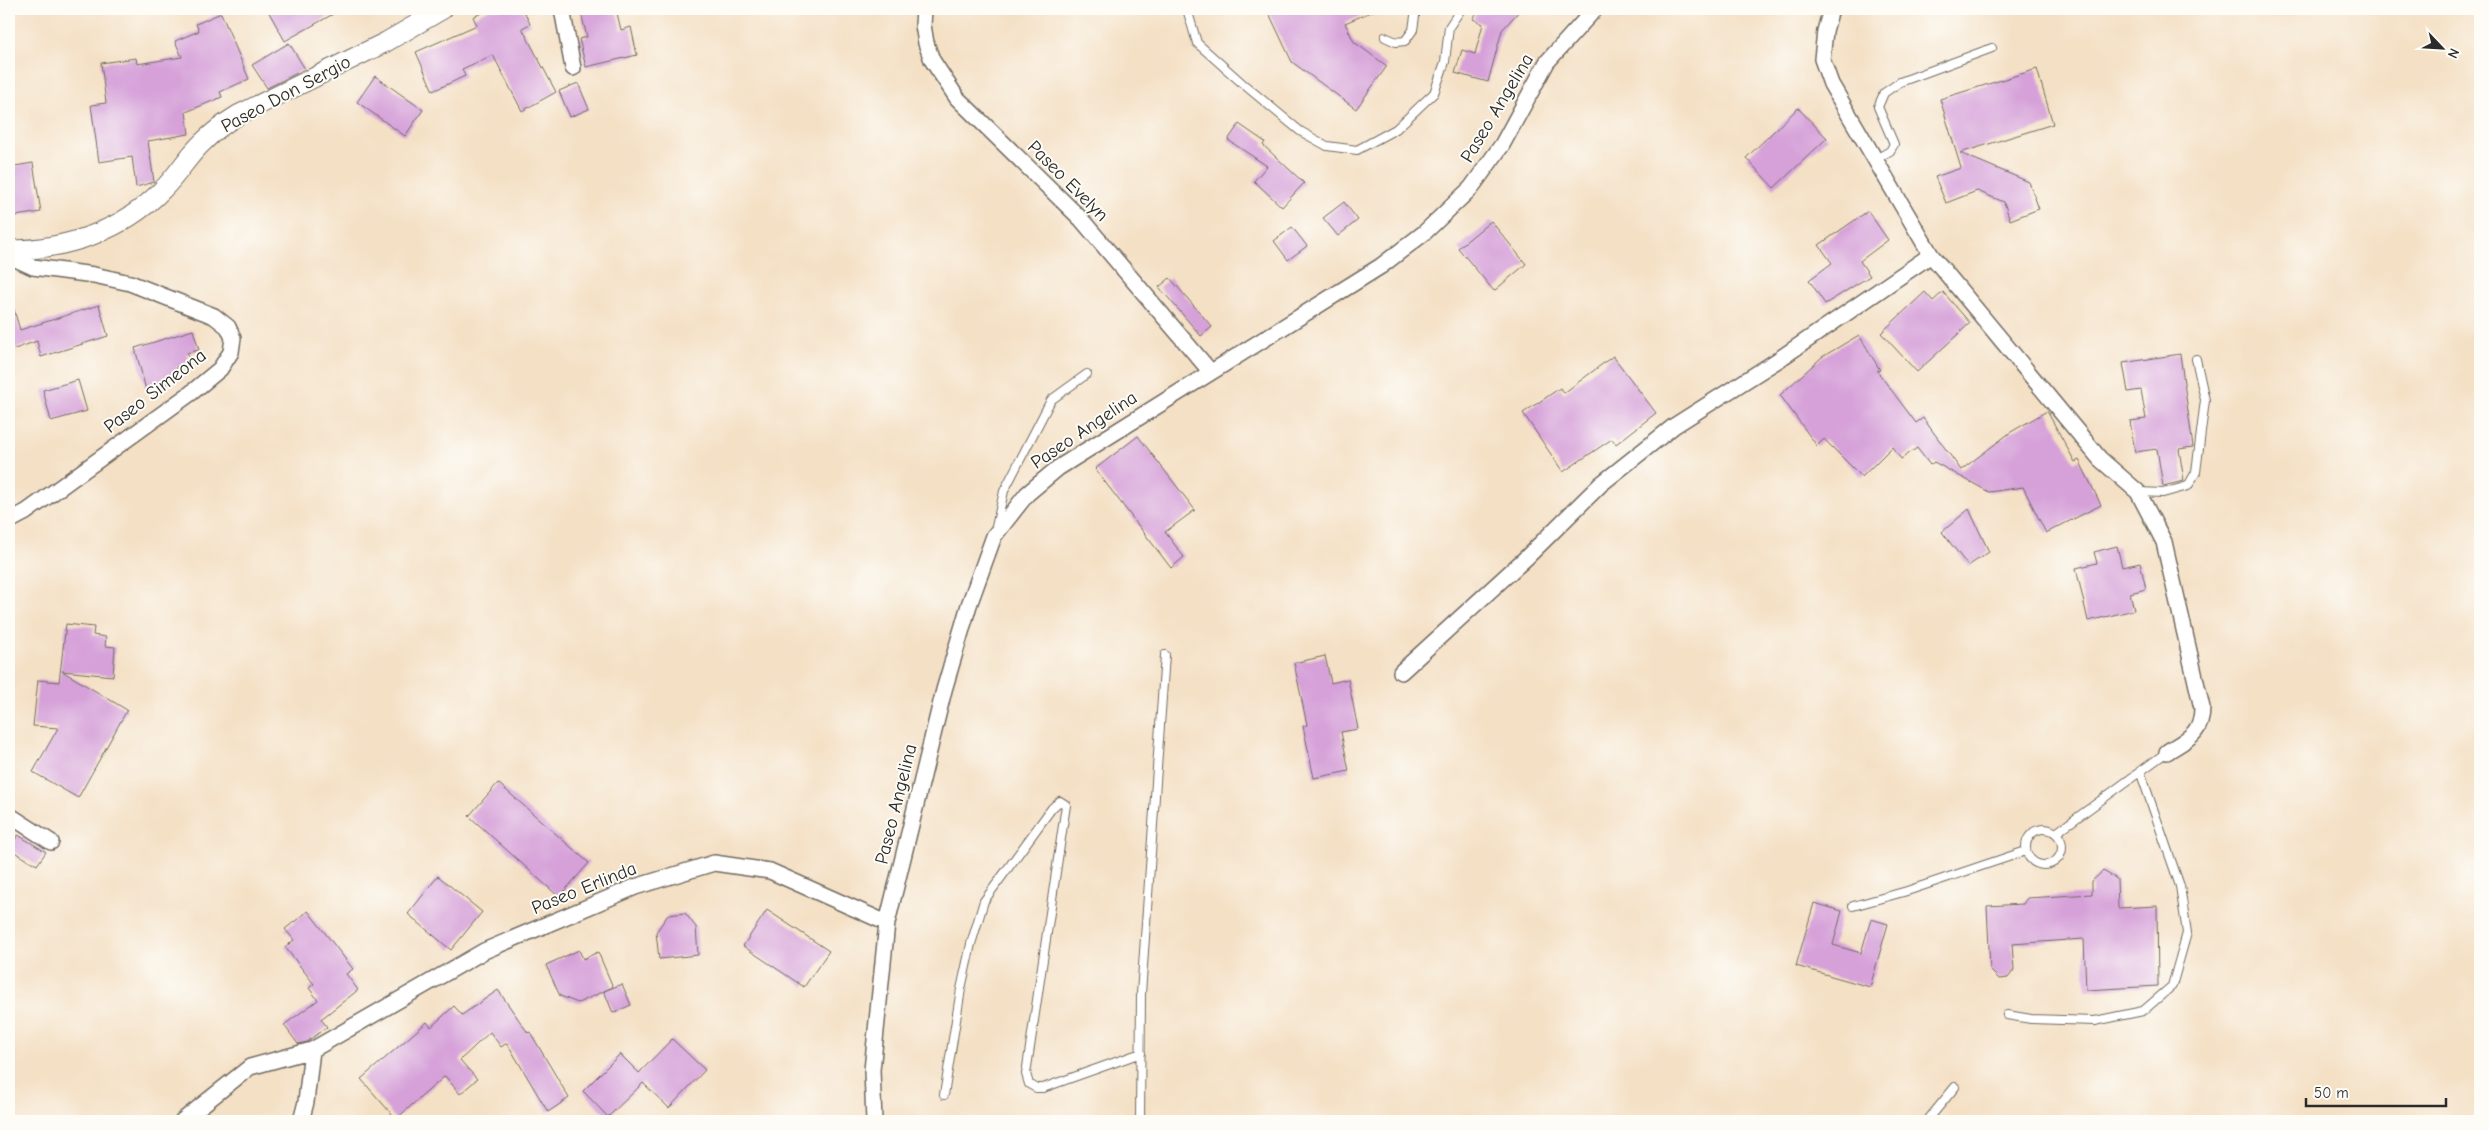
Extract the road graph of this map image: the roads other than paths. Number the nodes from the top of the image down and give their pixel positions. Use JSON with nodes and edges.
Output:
{"nodes":[{"id":1,"x":443,"y":9,"type":"edge"},
{"id":2,"x":562,"y":9,"type":"edge"},
{"id":3,"x":924,"y":9,"type":"edge"},
{"id":4,"x":1187,"y":9,"type":"edge"},
{"id":5,"x":1416,"y":9,"type":"edge"},
{"id":6,"x":1461,"y":9,"type":"edge"},
{"id":7,"x":1595,"y":9,"type":"edge"},
{"id":8,"x":1832,"y":9,"type":"edge"},
{"id":9,"x":1385,"y":37,"type":"dead end"},
{"id":10,"x":1992,"y":48,"type":"dead end"},
{"id":11,"x":573,"y":68,"type":"dead end"},
{"id":12,"x":1876,"y":159,"type":"junction"},
{"id":13,"x":9,"y":250,"type":"edge"},
{"id":14,"x":1931,"y":255,"type":"junction"},
{"id":15,"x":9,"y":256,"type":"edge"},
{"id":16,"x":2196,"y":359,"type":"dead end"},
{"id":17,"x":1210,"y":371,"type":"junction"},
{"id":18,"x":1087,"y":374,"type":"dead end"},
{"id":19,"x":2138,"y":492,"type":"junction"},
{"id":20,"x":9,"y":521,"type":"edge"},
{"id":21,"x":994,"y":536,"type":"junction"},
{"id":22,"x":1165,"y":655,"type":"dead end"},
{"id":23,"x":1401,"y":672,"type":"dead end"},
{"id":24,"x":2167,"y":752,"type":"joint"},
{"id":25,"x":2140,"y":771,"type":"junction"},
{"id":26,"x":9,"y":815,"type":"edge"},
{"id":27,"x":2056,"y":833,"type":"junction"},
{"id":28,"x":51,"y":842,"type":"dead end"},
{"id":29,"x":2026,"y":851,"type":"junction"},
{"id":30,"x":1853,"y":906,"type":"dead end"},
{"id":31,"x":887,"y":923,"type":"junction"},
{"id":32,"x":2007,"y":1015,"type":"dead end"},
{"id":33,"x":312,"y":1050,"type":"junction"},
{"id":34,"x":1141,"y":1053,"type":"junction"},
{"id":35,"x":1955,"y":1088,"type":"dead end"},
{"id":36,"x":944,"y":1095,"type":"dead end"},
{"id":37,"x":182,"y":1121,"type":"edge"},
{"id":38,"x":301,"y":1121,"type":"edge"},
{"id":39,"x":874,"y":1121,"type":"edge"},
{"id":40,"x":1140,"y":1121,"type":"edge"},
{"id":41,"x":1926,"y":1121,"type":"edge"}],
"edges":[{"from":1,"to":13,"type":"street","name":"Paseo Don Sergio"},
{"from":2,"to":11,"type":"street"},
{"from":3,"to":17,"type":"street","name":"Paseo Evelyn"},
{"from":4,"to":6,"type":"lane"},
{"from":5,"to":9,"type":"lane"},
{"from":7,"to":17,"type":"street","name":"Paseo Angelina"},
{"from":8,"to":12,"type":"street"},
{"from":10,"to":12,"type":"lane"},
{"from":12,"to":14,"type":"street"},
{"from":14,"to":19,"type":"street"},
{"from":14,"to":23,"type":"street"},
{"from":15,"to":20,"type":"street","name":"Paseo Simeona"},
{"from":16,"to":19,"type":"lane"},
{"from":17,"to":21,"type":"street","name":"Paseo Angelina"},
{"from":18,"to":21,"type":"lane"},
{"from":19,"to":24,"type":"street"},
{"from":21,"to":31,"type":"street","name":"Paseo Angelina"},
{"from":22,"to":34,"type":"lane"},
{"from":24,"to":25,"type":"lane"},
{"from":25,"to":27,"type":"lane"},
{"from":25,"to":32,"type":"lane"},
{"from":26,"to":28,"type":"street"},
{"from":27,"to":29,"type":"lane"},
{"from":27,"to":29,"type":"lane"},
{"from":29,"to":30,"type":"lane"},
{"from":31,"to":33,"type":"street","name":"Paseo Erlinda"},
{"from":31,"to":39,"type":"street","name":"Paseo Angelina"},
{"from":33,"to":37,"type":"street","name":"Paseo Erlinda"},
{"from":33,"to":38,"type":"street"},
{"from":34,"to":36,"type":"lane"},
{"from":34,"to":40,"type":"lane"},
{"from":35,"to":41,"type":"lane"}]}
